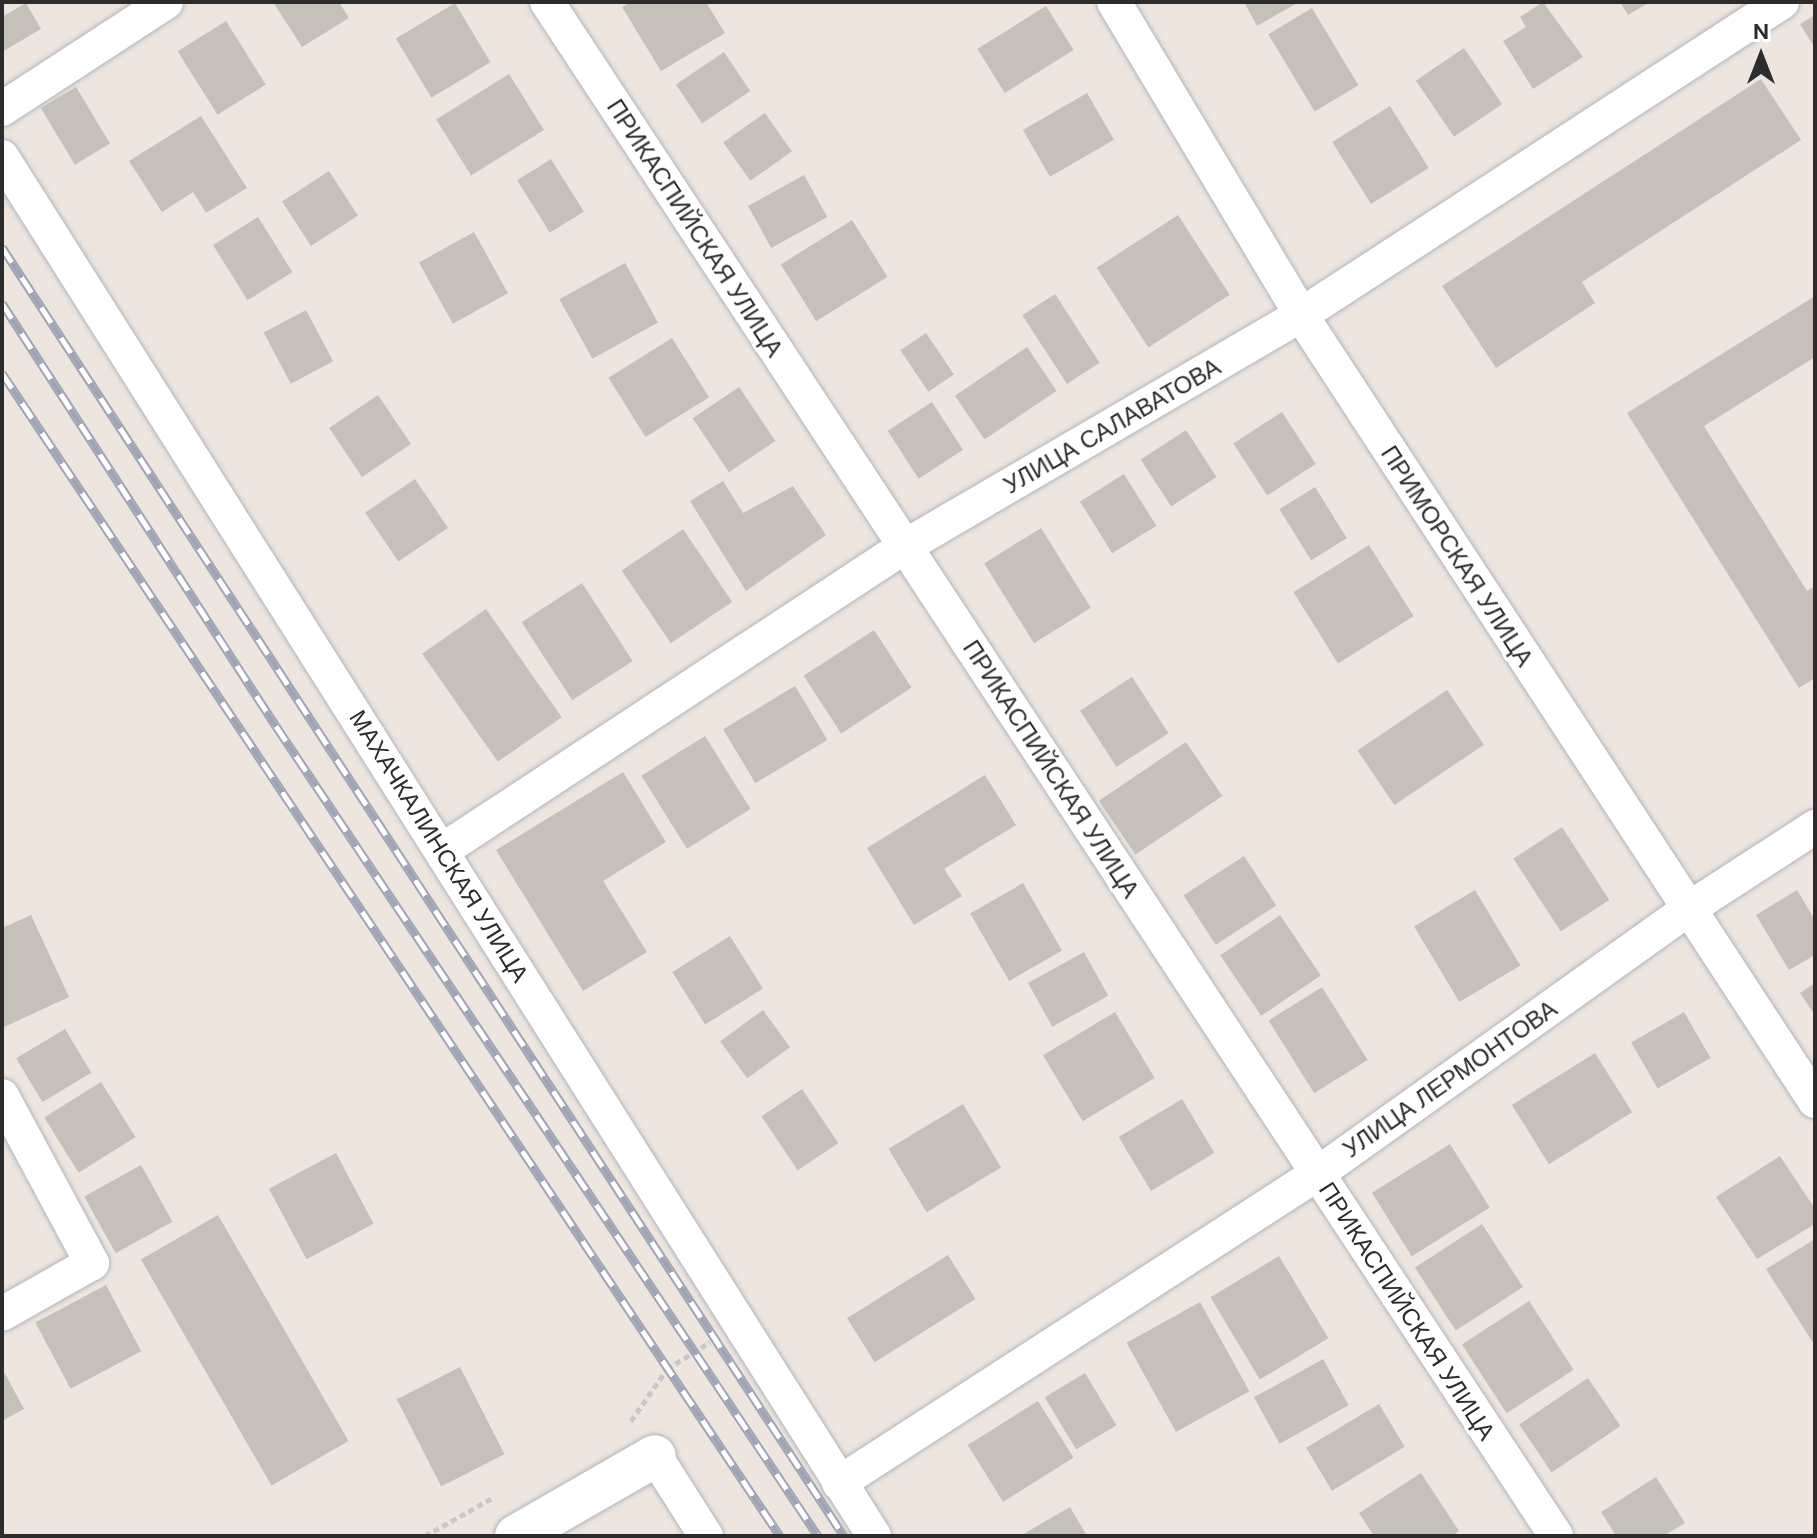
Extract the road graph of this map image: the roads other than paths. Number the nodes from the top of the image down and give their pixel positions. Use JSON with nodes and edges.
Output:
{"nodes":[{"id":1,"x":166,"y":2,"type":"edge"},
{"id":2,"x":547,"y":2,"type":"edge"},
{"id":3,"x":1114,"y":2,"type":"edge"},
{"id":4,"x":1762,"y":8,"type":"edge"},
{"id":5,"x":2,"y":109,"type":"edge"},
{"id":6,"x":2,"y":157,"type":"edge"},
{"id":7,"x":1301,"y":315,"type":"junction"},
{"id":8,"x":904,"y":547,"type":"junction"},
{"id":9,"x":1815,"y":827,"type":"edge"},
{"id":10,"x":443,"y":850,"type":"junction"},
{"id":11,"x":1687,"y":910,"type":"junction"},
{"id":12,"x":2,"y":1096,"type":"edge"},
{"id":13,"x":1815,"y":1101,"type":"edge"},
{"id":14,"x":1317,"y":1174,"type":"junction"},
{"id":15,"x":2,"y":1314,"type":"edge"},
{"id":16,"x":641,"y":1442,"type":"joint"},
{"id":17,"x":839,"y":1483,"type":"junction"},
{"id":18,"x":516,"y":1536,"type":"edge"},
{"id":19,"x":706,"y":1536,"type":"edge"},
{"id":20,"x":874,"y":1536,"type":"edge"},
{"id":21,"x":1556,"y":1536,"type":"edge"}],
"edges":[{"from":1,"to":5,"type":"street"},
{"from":2,"to":8,"type":"street","name":"ПРИКАСПИЙСКАЯ УЛИЦА"},
{"from":3,"to":7,"type":"street","name":"ПРИМОРСКАЯ УЛИЦА"},
{"from":4,"to":7,"type":"street","name":"УЛИЦА САЛАВАТОВА"},
{"from":6,"to":10,"type":"street","name":"МАХАЧКАЛИНСКАЯ УЛИЦА"},
{"from":7,"to":8,"type":"street","name":"УЛИЦА САЛАВАТОВА"},
{"from":7,"to":11,"type":"street","name":"ПРИМОРСКАЯ УЛИЦА"},
{"from":8,"to":10,"type":"street","name":"УЛИЦА САЛАВАТОВА"},
{"from":8,"to":14,"type":"street","name":"ПРИКАСПИЙСКАЯ УЛИЦА"},
{"from":9,"to":11,"type":"street","name":"УЛИЦА ЛЕРМОНТОВА"},
{"from":10,"to":17,"type":"street","name":"МАХАЧКАЛИНСКАЯ УЛИЦА"},
{"from":11,"to":13,"type":"street","name":"ПРИМОРСКАЯ УЛИЦА"},
{"from":11,"to":14,"type":"street","name":"УЛИЦА ЛЕРМОНТОВА"},
{"from":12,"to":15,"type":"street"},
{"from":14,"to":17,"type":"street","name":"УЛИЦА ЛЕРМОНТОВА"},
{"from":14,"to":21,"type":"street","name":"ПРИКАСПИЙСКАЯ УЛИЦА"},
{"from":16,"to":18,"type":"street"},
{"from":16,"to":19,"type":"street"},
{"from":17,"to":20,"type":"street","name":"МАХАЧКАЛИНСКАЯ УЛИЦА"}]}
